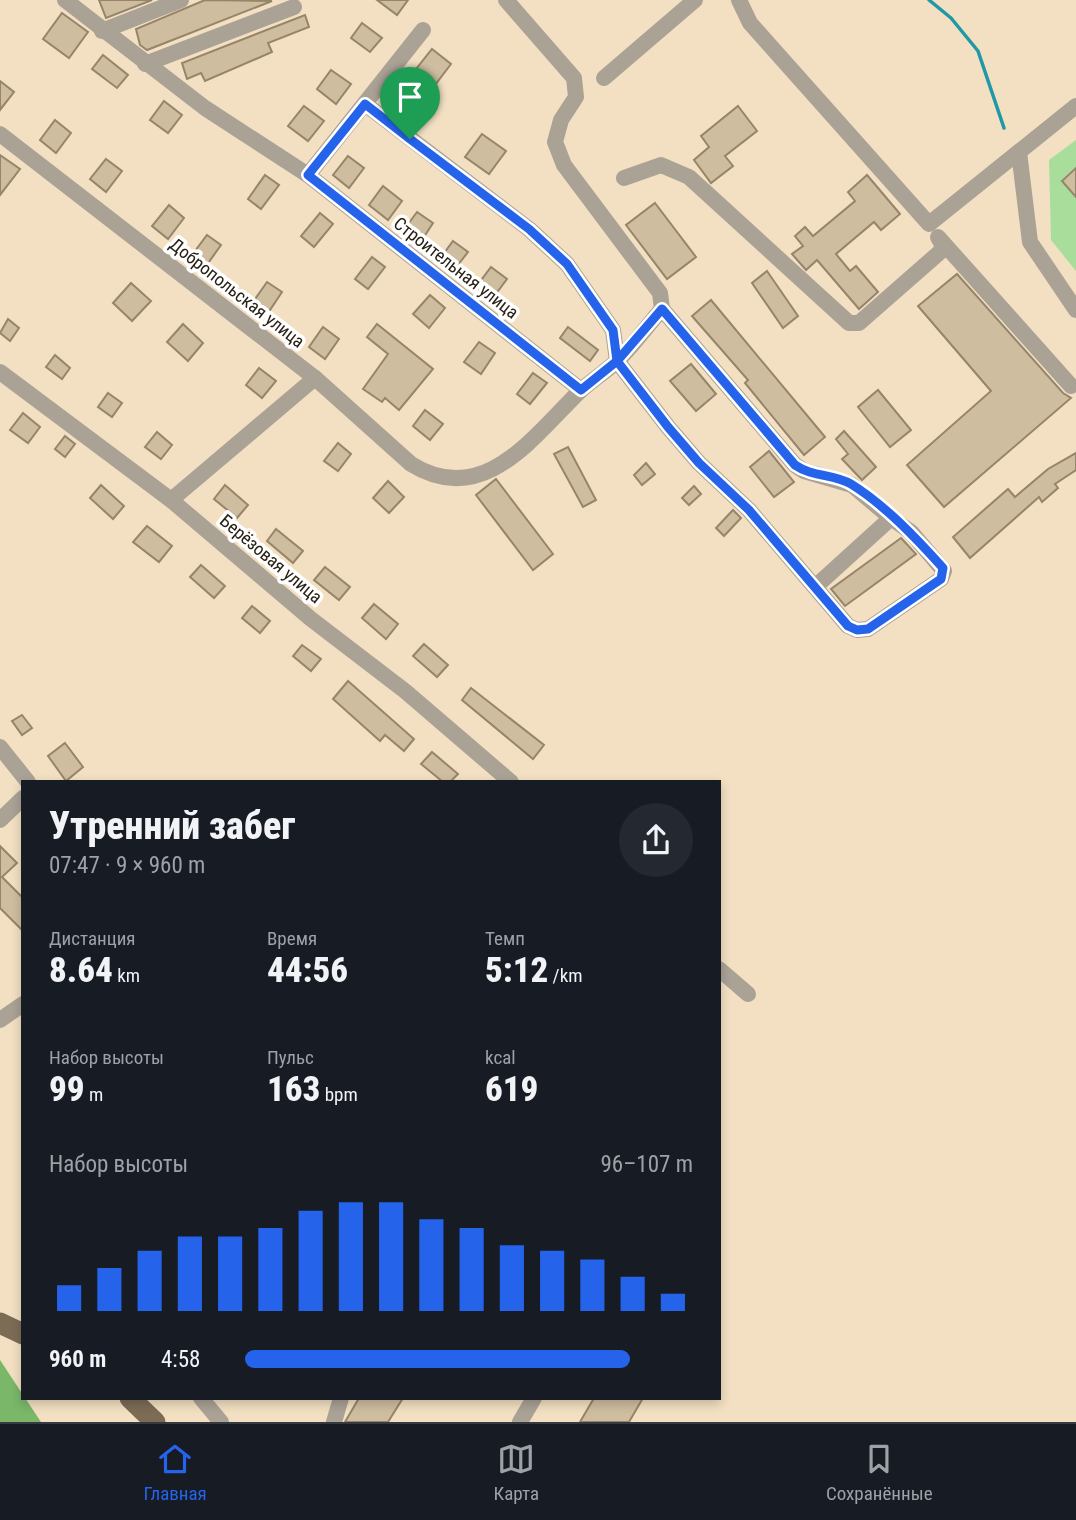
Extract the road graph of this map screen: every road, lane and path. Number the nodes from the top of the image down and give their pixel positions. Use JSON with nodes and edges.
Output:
{"nodes":[{"id":1,"x":65,"y":0,"type":"edge"},
{"id":2,"x":181,"y":0,"type":"edge"},
{"id":3,"x":506,"y":0,"type":"edge"},
{"id":4,"x":695,"y":0,"type":"edge"},
{"id":5,"x":739,"y":0,"type":"edge"},
{"id":6,"x":294,"y":7,"type":"dead end"},
{"id":7,"x":423,"y":30,"type":"dead end"},
{"id":8,"x":102,"y":31,"type":"junction"},
{"id":9,"x":145,"y":64,"type":"junction"},
{"id":10,"x":604,"y":78,"type":"dead end"},
{"id":11,"x":365,"y":104,"type":"junction"},
{"id":12,"x":1076,"y":106,"type":"edge"},
{"id":13,"x":0,"y":134,"type":"edge"},
{"id":14,"x":1019,"y":152,"type":"junction"},
{"id":15,"x":308,"y":175,"type":"junction"},
{"id":16,"x":624,"y":178,"type":"dead end"},
{"id":17,"x":929,"y":223,"type":"junction"},
{"id":18,"x":939,"y":239,"type":"junction"},
{"id":19,"x":662,"y":309,"type":"junction"},
{"id":20,"x":1076,"y":310,"type":"edge"},
{"id":21,"x":617,"y":361,"type":"junction"},
{"id":22,"x":0,"y":372,"type":"edge"},
{"id":23,"x":315,"y":378,"type":"junction"},
{"id":24,"x":1071,"y":386,"type":"dead end"},
{"id":25,"x":581,"y":390,"type":"junction"},
{"id":26,"x":171,"y":500,"type":"junction"},
{"id":27,"x":891,"y":518,"type":"junction"},
{"id":28,"x":815,"y":587,"type":"junction"},
{"id":29,"x":0,"y":747,"type":"edge"},
{"id":30,"x":26,"y":780,"type":"edge"},
{"id":31,"x":509,"y":780,"type":"edge"},
{"id":32,"x":21,"y":800,"type":"edge"},
{"id":33,"x":0,"y":820,"type":"edge"},
{"id":34,"x":721,"y":971,"type":"edge"},
{"id":35,"x":748,"y":993,"type":"dead end"},
{"id":36,"x":21,"y":1005,"type":"edge"},
{"id":37,"x":0,"y":1020,"type":"edge"},
{"id":38,"x":0,"y":1323,"type":"edge"},
{"id":39,"x":21,"y":1333,"type":"edge"},
{"id":40,"x":132,"y":1400,"type":"edge"},
{"id":41,"x":203,"y":1400,"type":"edge"},
{"id":42,"x":340,"y":1400,"type":"edge"},
{"id":43,"x":533,"y":1400,"type":"edge"},
{"id":44,"x":155,"y":1422,"type":"edge"},
{"id":45,"x":221,"y":1422,"type":"edge"},
{"id":46,"x":334,"y":1422,"type":"edge"},
{"id":47,"x":520,"y":1422,"type":"edge"}],
"edges":[{"from":1,"to":8,"type":"street","name":"Строительная улица"},
{"from":2,"to":8,"type":"street"},
{"from":3,"to":19,"type":"street"},
{"from":4,"to":10,"type":"street"},
{"from":5,"to":17,"type":"street"},
{"from":6,"to":9,"type":"street"},
{"from":7,"to":11,"type":"street"},
{"from":8,"to":9,"type":"street","name":"Строительная улица"},
{"from":9,"to":15,"type":"street","name":"Строительная улица"},
{"from":11,"to":15,"type":"street"},
{"from":11,"to":21,"type":"street"},
{"from":12,"to":14,"type":"street"},
{"from":13,"to":23,"type":"street","name":"Добропольская улица"},
{"from":14,"to":17,"type":"street"},
{"from":14,"to":20,"type":"street"},
{"from":15,"to":25,"type":"street","name":"Строительная улица"},
{"from":16,"to":18,"type":"street"},
{"from":17,"to":18,"type":"street"},
{"from":18,"to":24,"type":"street"},
{"from":19,"to":21,"type":"street"},
{"from":19,"to":27,"type":"street"},
{"from":21,"to":25,"type":"street"},
{"from":21,"to":28,"type":"street"},
{"from":22,"to":26,"type":"street","name":"Берёзовая улица"},
{"from":23,"to":25,"type":"street","name":"Добропольская улица"},
{"from":23,"to":26,"type":"street"},
{"from":26,"to":31,"type":"street","name":"Берёзовая улица"},
{"from":27,"to":28,"type":"street"},
{"from":27,"to":28,"type":"street"},
{"from":29,"to":30,"type":"street"},
{"from":32,"to":33,"type":"street"},
{"from":34,"to":35,"type":"street"},
{"from":36,"to":37,"type":"street"},
{"from":38,"to":39,"type":"main road"},
{"from":40,"to":44,"type":"main road"},
{"from":41,"to":45,"type":"street"},
{"from":42,"to":46,"type":"street"},
{"from":43,"to":47,"type":"street"}]}
